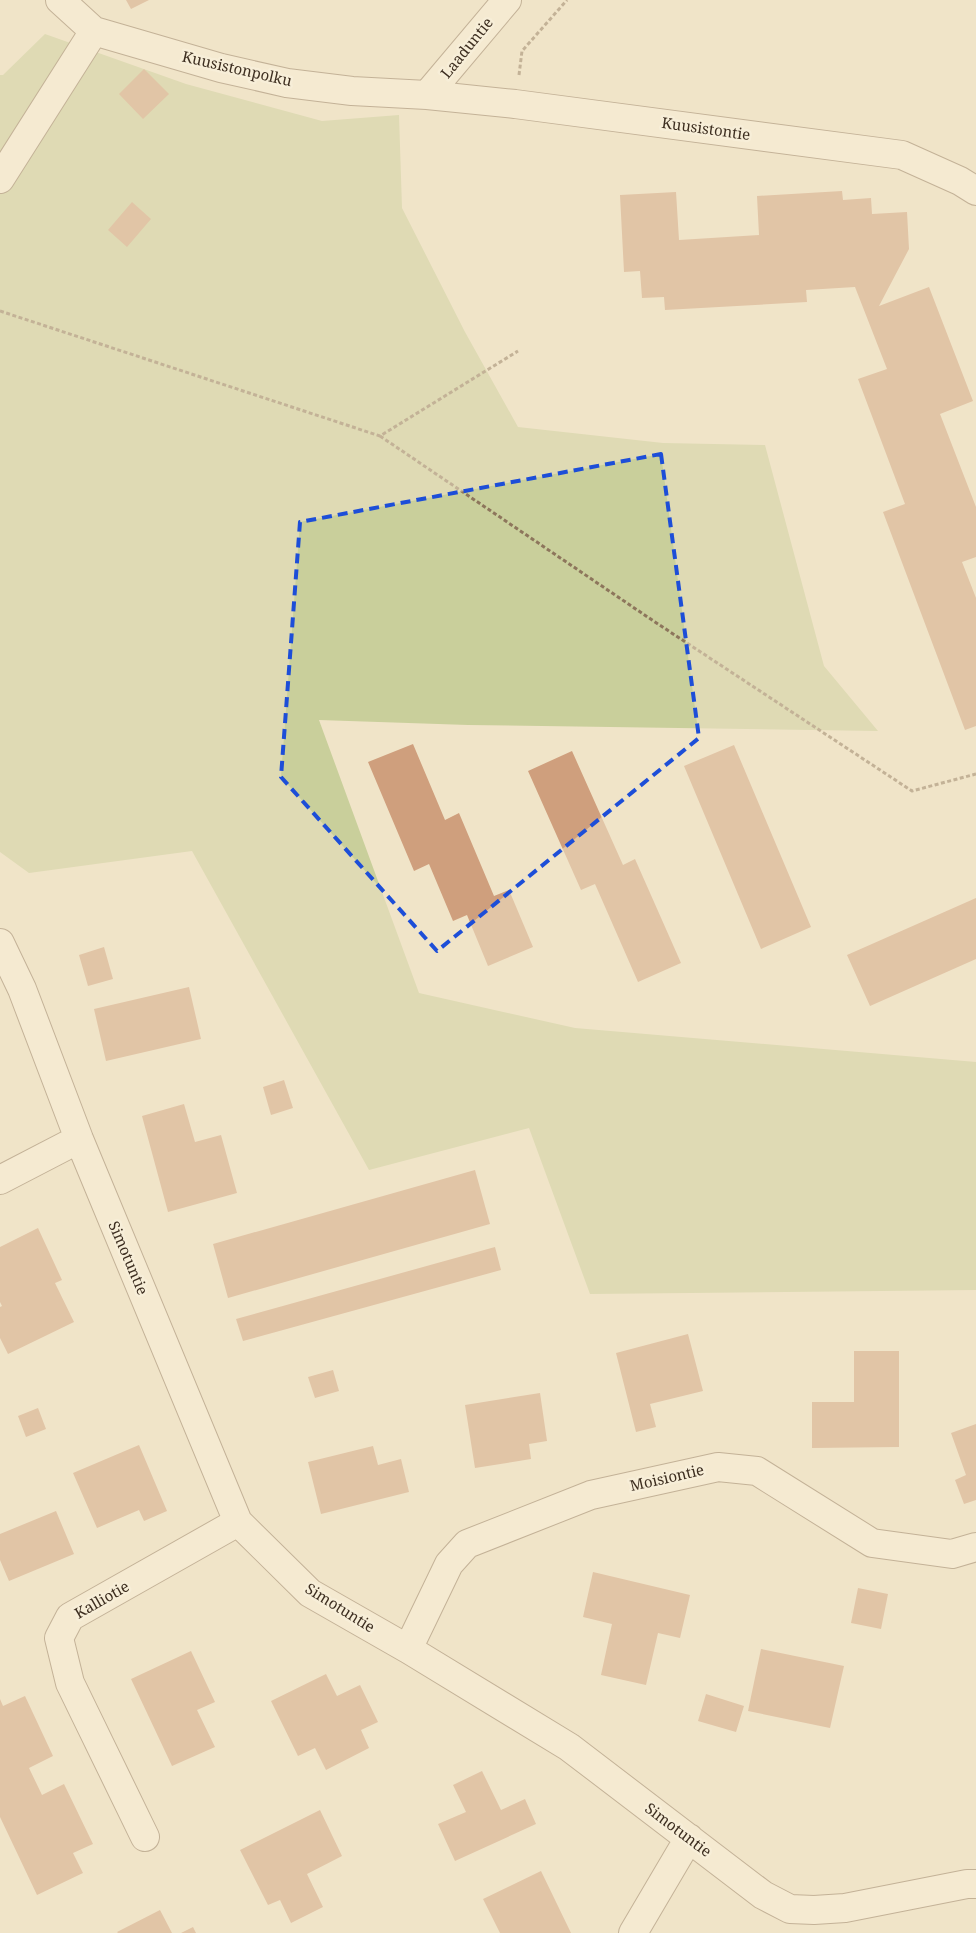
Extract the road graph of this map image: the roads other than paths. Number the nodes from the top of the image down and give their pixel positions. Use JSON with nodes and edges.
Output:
{"nodes":[{"id":1,"x":60,"y":0,"type":"edge"},
{"id":2,"x":507,"y":0,"type":"edge"},
{"id":3,"x":94,"y":31,"type":"junction"},
{"id":4,"x":428,"y":96,"type":"junction"},
{"id":5,"x":0,"y":178,"type":"edge"},
{"id":6,"x":976,"y":191,"type":"edge"},
{"id":7,"x":0,"y":943,"type":"edge"},
{"id":8,"x":79,"y":1139,"type":"junction"},
{"id":9,"x":0,"y":1180,"type":"edge"},
{"id":10,"x":238,"y":1522,"type":"junction"},
{"id":11,"x":976,"y":1547,"type":"edge"},
{"id":12,"x":408,"y":1649,"type":"junction"},
{"id":13,"x":145,"y":1837,"type":"dead end"},
{"id":14,"x":689,"y":1838,"type":"junction"},
{"id":15,"x":976,"y":1884,"type":"edge"},
{"id":16,"x":633,"y":1933,"type":"edge"}],
"edges":[{"from":1,"to":3,"type":"street","name":"Kuusistonpolku"},
{"from":2,"to":4,"type":"street","name":"Laaduntie"},
{"from":3,"to":4,"type":"street","name":"Kuusistonpolku"},
{"from":3,"to":5,"type":"street"},
{"from":4,"to":6,"type":"street","name":"Kuusistontie"},
{"from":7,"to":8,"type":"street","name":"Simotuntie"},
{"from":8,"to":9,"type":"street"},
{"from":8,"to":10,"type":"street","name":"Simotuntie"},
{"from":10,"to":12,"type":"street","name":"Simotuntie"},
{"from":10,"to":13,"type":"street","name":"Kalliotie"},
{"from":11,"to":12,"type":"street","name":"Moisiontie"},
{"from":12,"to":14,"type":"street","name":"Simotuntie"},
{"from":14,"to":15,"type":"street","name":"Simotuntie"},
{"from":14,"to":16,"type":"street"}]}
